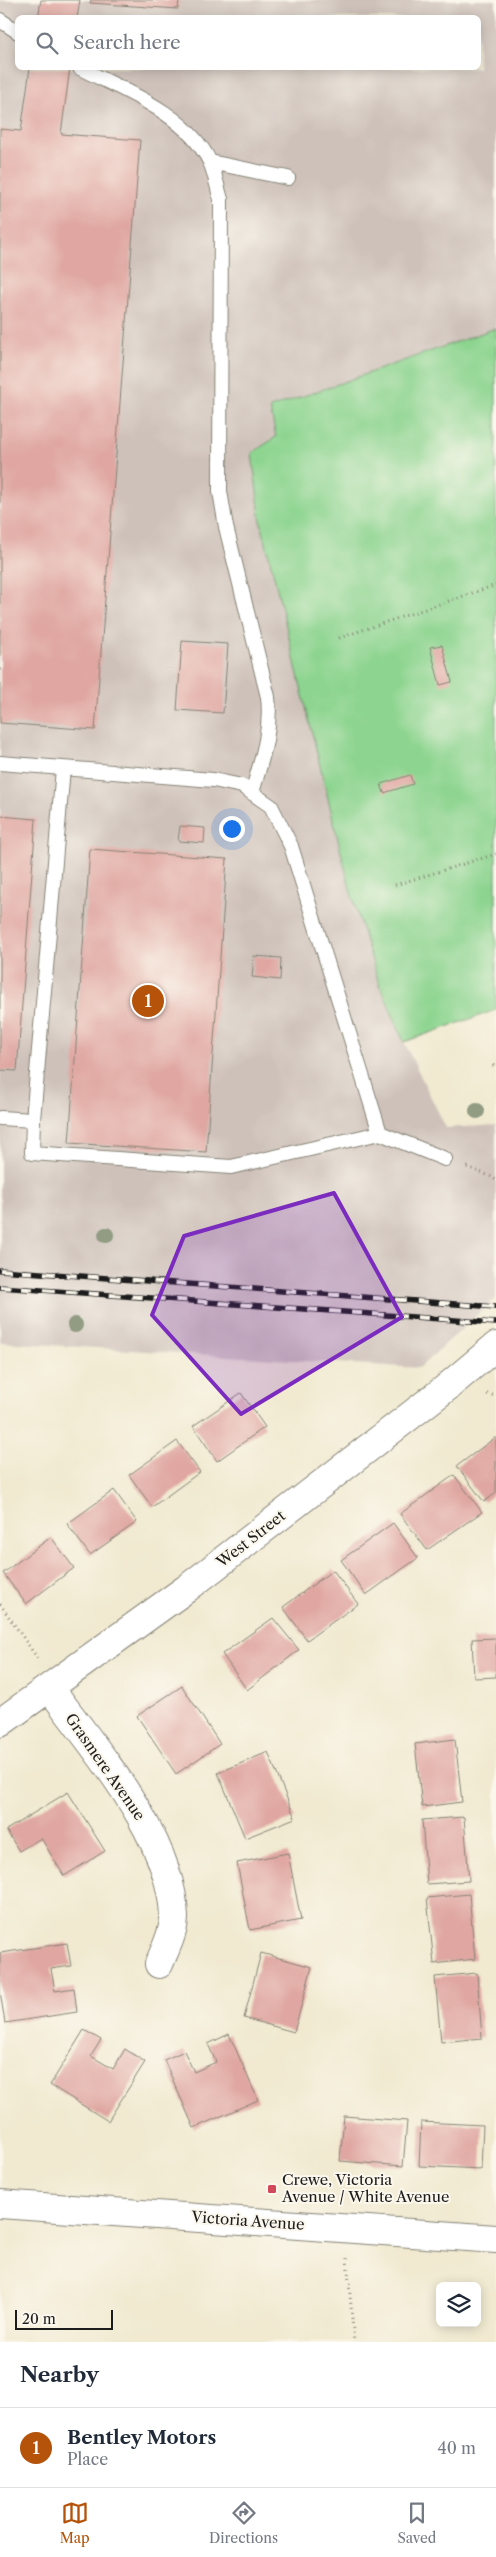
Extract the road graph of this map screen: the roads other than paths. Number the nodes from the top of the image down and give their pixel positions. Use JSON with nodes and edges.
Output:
{"nodes":[{"id":1,"x":0,"y":20,"type":"edge"},
{"id":2,"x":15,"y":30,"type":"edge"},
{"id":3,"x":84,"y":70,"type":"edge"},
{"id":4,"x":210,"y":162,"type":"junction"},
{"id":5,"x":288,"y":178,"type":"dead end"},
{"id":6,"x":0,"y":763,"type":"edge"},
{"id":7,"x":63,"y":768,"type":"junction"},
{"id":8,"x":252,"y":793,"type":"junction"},
{"id":9,"x":0,"y":1118,"type":"edge"},
{"id":10,"x":33,"y":1120,"type":"junction"},
{"id":11,"x":380,"y":1134,"type":"junction"},
{"id":12,"x":445,"y":1159,"type":"road end"},
{"id":13,"x":496,"y":1346,"type":"edge"},
{"id":14,"x":53,"y":1686,"type":"junction"},
{"id":15,"x":0,"y":1723,"type":"edge"},
{"id":16,"x":158,"y":1964,"type":"dead end"},
{"id":17,"x":0,"y":2204,"type":"edge"},
{"id":18,"x":496,"y":2239,"type":"edge"}],
"edges":[{"from":1,"to":2,"type":"lane"},
{"from":3,"to":4,"type":"lane"},
{"from":4,"to":5,"type":"lane"},
{"from":4,"to":8,"type":"lane"},
{"from":6,"to":7,"type":"lane"},
{"from":7,"to":8,"type":"lane"},
{"from":7,"to":10,"type":"lane"},
{"from":8,"to":11,"type":"lane"},
{"from":9,"to":10,"type":"lane"},
{"from":10,"to":11,"type":"lane"},
{"from":11,"to":12,"type":"lane"},
{"from":13,"to":14,"type":"street","name":"West Street"},
{"from":14,"to":15,"type":"street","name":"West Street"},
{"from":14,"to":16,"type":"street","name":"Grasmere Avenue"},
{"from":17,"to":18,"type":"street","name":"Victoria Avenue"}]}
